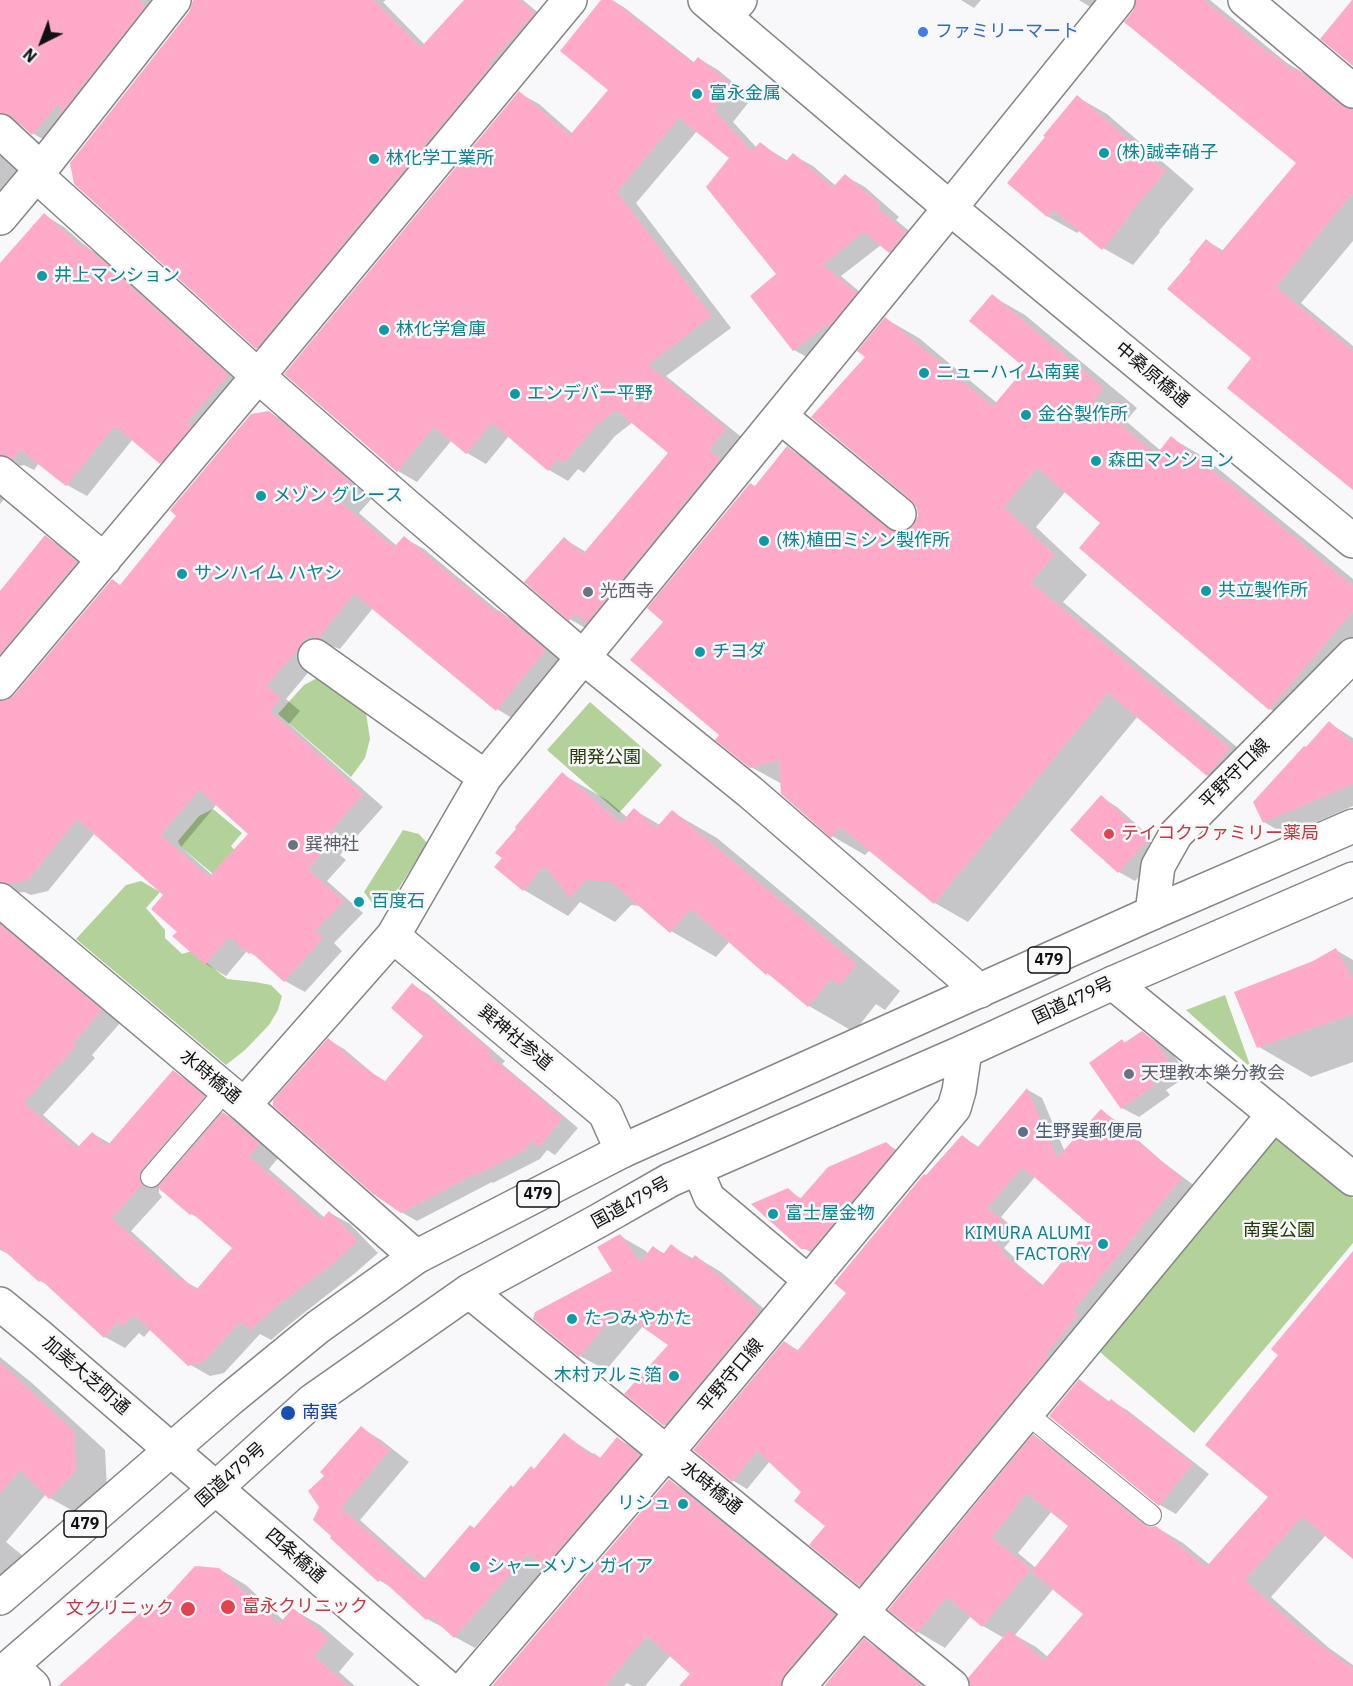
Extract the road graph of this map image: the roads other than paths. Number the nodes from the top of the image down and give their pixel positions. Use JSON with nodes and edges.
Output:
{"nodes":[{"id":1,"x":174,"y":0,"type":"edge"},
{"id":2,"x":570,"y":0,"type":"edge"},
{"id":3,"x":1118,"y":0,"type":"edge"},
{"id":4,"x":1245,"y":0,"type":"edge"},
{"id":5,"x":723,"y":6,"type":"edge"},
{"id":6,"x":1353,"y":91,"type":"edge"},
{"id":7,"x":0,"y":131,"type":"edge"},
{"id":8,"x":39,"y":172,"type":"junction"},
{"id":9,"x":950,"y":208,"type":"junction"},
{"id":10,"x":0,"y":218,"type":"edge"},
{"id":11,"x":258,"y":376,"type":"junction"},
{"id":12,"x":780,"y":416,"type":"junction"},
{"id":13,"x":0,"y":473,"type":"edge"},
{"id":14,"x":899,"y":514,"type":"dead end"},
{"id":15,"x":1353,"y":542,"type":"edge"},
{"id":16,"x":104,"y":560,"type":"junction"},
{"id":17,"x":1353,"y":655,"type":"edge"},
{"id":18,"x":315,"y":656,"type":"dead end"},
{"id":19,"x":583,"y":657,"type":"junction"},
{"id":20,"x":0,"y":683,"type":"edge"},
{"id":21,"x":485,"y":777,"type":"junction"},
{"id":22,"x":1353,"y":826,"type":"edge"},
{"id":23,"x":1353,"y":879,"type":"edge"},
{"id":24,"x":0,"y":900,"type":"edge"},
{"id":25,"x":1152,"y":913,"type":"junction"},
{"id":26,"x":393,"y":936,"type":"junction"},
{"id":27,"x":1113,"y":983,"type":"junction"},
{"id":28,"x":980,"y":991,"type":"junction"},
{"id":29,"x":964,"y":1051,"type":"junction"},
{"id":30,"x":235,"y":1098,"type":"junction"},
{"id":31,"x":1274,"y":1114,"type":"junction"},
{"id":32,"x":622,"y":1150,"type":"junction"},
{"id":33,"x":697,"y":1168,"type":"junction"},
{"id":34,"x":151,"y":1177,"type":"dead end"},
{"id":35,"x":1353,"y":1179,"type":"edge"},
{"id":36,"x":416,"y":1257,"type":"junction"},
{"id":37,"x":809,"y":1281,"type":"junction"},
{"id":38,"x":468,"y":1291,"type":"junction"},
{"id":39,"x":0,"y":1304,"type":"edge"},
{"id":40,"x":1026,"y":1413,"type":"junction"},
{"id":41,"x":171,"y":1450,"type":"junction"},
{"id":42,"x":667,"y":1452,"type":"junction"},
{"id":43,"x":216,"y":1488,"type":"junction"},
{"id":44,"x":1151,"y":1515,"type":"dead end"},
{"id":45,"x":0,"y":1598,"type":"edge"},
{"id":46,"x":862,"y":1612,"type":"junction"},
{"id":47,"x":14,"y":1676,"type":"edge"},
{"id":48,"x":445,"y":1686,"type":"edge"},
{"id":49,"x":467,"y":1686,"type":"edge"},
{"id":50,"x":799,"y":1686,"type":"edge"},
{"id":51,"x":952,"y":1686,"type":"edge"}],
"edges":[{"from":1,"to":8,"type":"main road"},
{"from":2,"to":11,"type":"main road"},
{"from":3,"to":9,"type":"main road"},
{"from":4,"to":6,"type":"main road"},
{"from":5,"to":9,"type":"main road","name":"中桑原橋通"},
{"from":7,"to":8,"type":"main road"},
{"from":8,"to":10,"type":"main road"},
{"from":8,"to":11,"type":"main road"},
{"from":9,"to":12,"type":"main road"},
{"from":9,"to":15,"type":"main road","name":"中桑原橋通"},
{"from":11,"to":16,"type":"main road"},
{"from":11,"to":19,"type":"main road"},
{"from":12,"to":14,"type":"main road"},
{"from":12,"to":19,"type":"main road"},
{"from":13,"to":16,"type":"main road"},
{"from":16,"to":20,"type":"main road"},
{"from":17,"to":25,"type":"main road","name":"平野守口線"},
{"from":18,"to":21,"type":"main road"},
{"from":19,"to":21,"type":"main road"},
{"from":19,"to":28,"type":"main road"},
{"from":21,"to":26,"type":"main road"},
{"from":22,"to":25,"type":"main road","number":"479"},
{"from":23,"to":27,"type":"main road","name":"国道479号","number":"479"},
{"from":24,"to":30,"type":"main road","name":"水時橋通"},
{"from":25,"to":28,"type":"main road","number":"479"},
{"from":26,"to":30,"type":"main road"},
{"from":26,"to":32,"type":"main road","name":"巽神社参道"},
{"from":27,"to":29,"type":"main road","name":"国道479号","number":"479"},
{"from":27,"to":31,"type":"main road"},
{"from":28,"to":32,"type":"main road","number":"479"},
{"from":29,"to":33,"type":"main road","name":"国道479号","number":"479"},
{"from":29,"to":37,"type":"main road","name":"平野守口線"},
{"from":30,"to":34,"type":"lane"},
{"from":30,"to":36,"type":"main road","name":"水時橋通"},
{"from":31,"to":35,"type":"main road"},
{"from":31,"to":40,"type":"main road"},
{"from":32,"to":36,"type":"main road","number":"479"},
{"from":33,"to":37,"type":"street"},
{"from":33,"to":38,"type":"main road","name":"国道479号","number":"479"},
{"from":36,"to":41,"type":"main road","number":"479"},
{"from":37,"to":42,"type":"main road","name":"平野守口線"},
{"from":38,"to":42,"type":"main road","name":"水時橋通"},
{"from":38,"to":43,"type":"main road","name":"国道479号","number":"479"},
{"from":39,"to":41,"type":"main road","name":"加美大芝町通"},
{"from":40,"to":44,"type":"lane"},
{"from":40,"to":46,"type":"main road"},
{"from":41,"to":43,"type":"main road","name":"四条橋通"},
{"from":41,"to":45,"type":"main road","number":"479"},
{"from":42,"to":46,"type":"main road","name":"水時橋通"},
{"from":42,"to":49,"type":"main road","name":"平野守口線"},
{"from":43,"to":47,"type":"main road","name":"国道479号","number":"479"},
{"from":43,"to":48,"type":"main road","name":"四条橋通"},
{"from":46,"to":50,"type":"main road"},
{"from":46,"to":51,"type":"main road","name":"水時橋通"}]}
